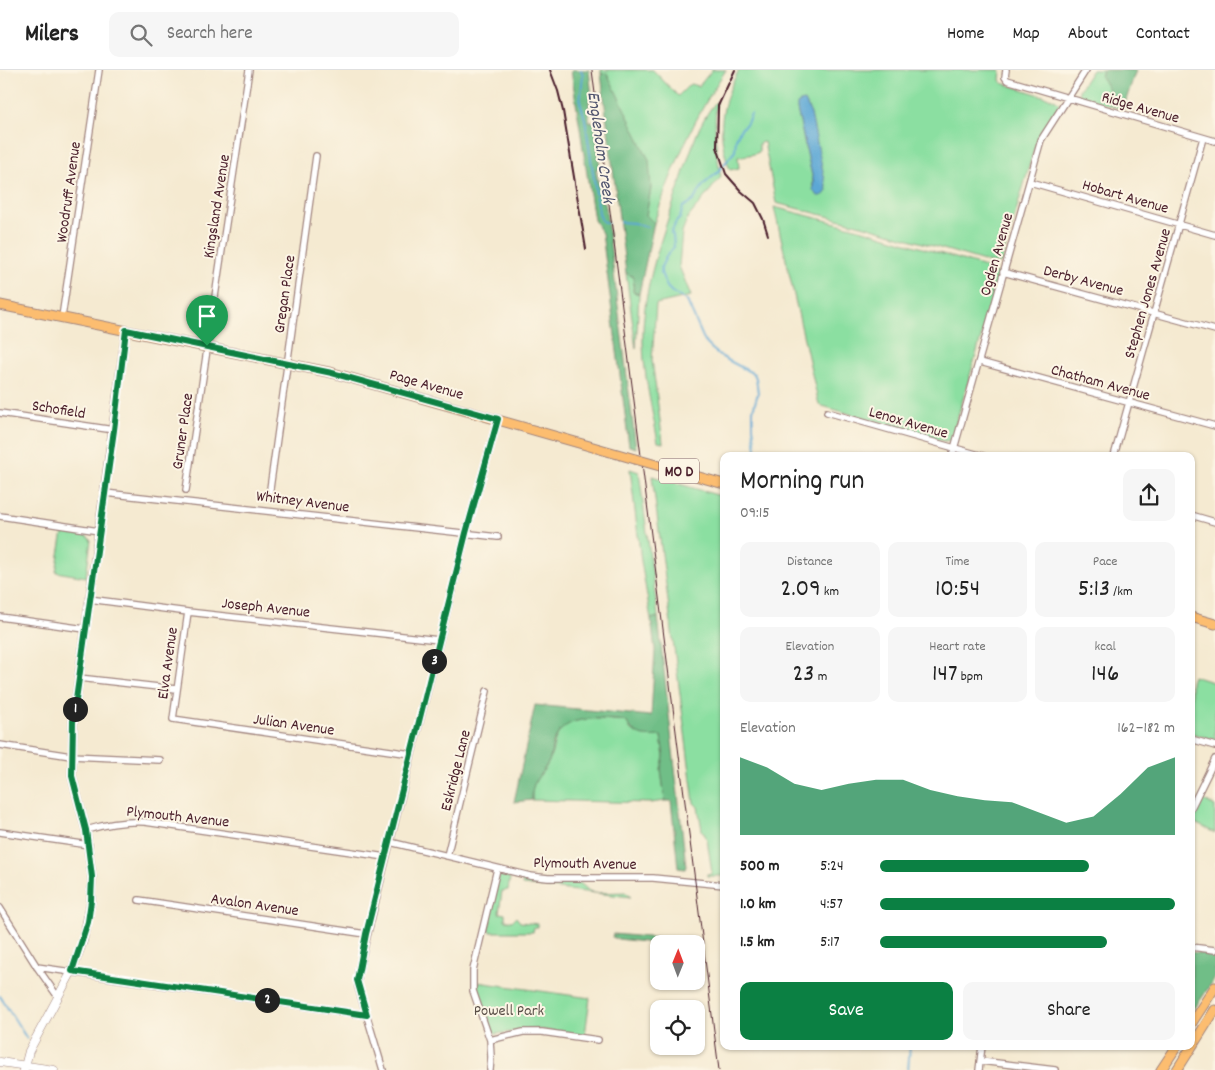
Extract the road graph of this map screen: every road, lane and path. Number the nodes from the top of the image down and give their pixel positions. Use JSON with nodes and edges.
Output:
{"nodes":[{"id":1,"x":99,"y":70,"type":"edge"},
{"id":2,"x":248,"y":70,"type":"edge"},
{"id":3,"x":1086,"y":70,"type":"edge"},
{"id":4,"x":1006,"y":73,"type":"edge"},
{"id":5,"x":1068,"y":99,"type":"junction"},
{"id":6,"x":1203,"y":138,"type":"junction"},
{"id":7,"x":1215,"y":141,"type":"edge"},
{"id":8,"x":316,"y":156,"type":"dead end"},
{"id":9,"x":1030,"y":182,"type":"junction"},
{"id":10,"x":1179,"y":225,"type":"junction"},
{"id":11,"x":1215,"y":235,"type":"edge"},
{"id":12,"x":1003,"y":272,"type":"junction"},
{"id":13,"x":0,"y":305,"type":"edge"},
{"id":14,"x":1155,"y":312,"type":"junction"},
{"id":15,"x":62,"y":317,"type":"junction"},
{"id":16,"x":126,"y":330,"type":"junction"},
{"id":17,"x":1215,"y":330,"type":"edge"},
{"id":18,"x":207,"y":346,"type":"junction"},
{"id":19,"x":287,"y":362,"type":"junction"},
{"id":20,"x":980,"y":362,"type":"junction"},
{"id":21,"x":1129,"y":402,"type":"junction"},
{"id":22,"x":827,"y":412,"type":"dead end"},
{"id":23,"x":0,"y":413,"type":"edge"},
{"id":24,"x":498,"y":419,"type":"junction"},
{"id":25,"x":1215,"y":426,"type":"edge"},
{"id":26,"x":114,"y":430,"type":"junction"},
{"id":27,"x":954,"y":448,"type":"junction"},
{"id":28,"x":953,"y":452,"type":"edge"},
{"id":29,"x":968,"y":452,"type":"edge"},
{"id":30,"x":1115,"y":452,"type":"edge"},
{"id":31,"x":720,"y":483,"type":"edge"},
{"id":32,"x":186,"y":490,"type":"dead end"},
{"id":33,"x":105,"y":493,"type":"junction"},
{"id":34,"x":269,"y":496,"type":"dead end"},
{"id":35,"x":0,"y":516,"type":"edge"},
{"id":36,"x":1195,"y":516,"type":"edge"},
{"id":37,"x":1215,"y":522,"type":"edge"},
{"id":38,"x":99,"y":531,"type":"junction"},
{"id":39,"x":466,"y":533,"type":"junction"},
{"id":40,"x":498,"y":537,"type":"dead end"},
{"id":41,"x":89,"y":599,"type":"junction"},
{"id":42,"x":188,"y":612,"type":"junction"},
{"id":43,"x":0,"y":617,"type":"edge"},
{"id":44,"x":1195,"y":618,"type":"edge"},
{"id":45,"x":1215,"y":624,"type":"edge"},
{"id":46,"x":85,"y":629,"type":"junction"},
{"id":47,"x":439,"y":640,"type":"junction"},
{"id":48,"x":79,"y":678,"type":"junction"},
{"id":49,"x":176,"y":689,"type":"junction"},
{"id":50,"x":487,"y":691,"type":"dead end"},
{"id":51,"x":173,"y":719,"type":"joint"},
{"id":52,"x":1195,"y":740,"type":"edge"},
{"id":53,"x":0,"y":746,"type":"edge"},
{"id":54,"x":1215,"y":746,"type":"edge"},
{"id":55,"x":410,"y":754,"type":"junction"},
{"id":56,"x":71,"y":756,"type":"junction"},
{"id":57,"x":1215,"y":759,"type":"edge"},
{"id":58,"x":160,"y":760,"type":"dead end"},
{"id":59,"x":1195,"y":800,"type":"edge"},
{"id":60,"x":86,"y":830,"type":"junction"},
{"id":61,"x":0,"y":832,"type":"edge"},
{"id":62,"x":390,"y":842,"type":"junction"},
{"id":63,"x":89,"y":844,"type":"junction"},
{"id":64,"x":447,"y":856,"type":"junction"},
{"id":65,"x":386,"y":857,"type":"junction"},
{"id":66,"x":497,"y":869,"type":"junction"},
{"id":67,"x":720,"y":884,"type":"edge"},
{"id":68,"x":139,"y":900,"type":"dead end"},
{"id":69,"x":0,"y":908,"type":"edge"},
{"id":70,"x":366,"y":934,"type":"junction"},
{"id":71,"x":1195,"y":948,"type":"edge"},
{"id":72,"x":1215,"y":950,"type":"edge"},
{"id":73,"x":36,"y":967,"type":"junction"},
{"id":74,"x":72,"y":971,"type":"junction"},
{"id":75,"x":1215,"y":987,"type":"edge"},
{"id":76,"x":58,"y":997,"type":"junction"},
{"id":77,"x":1215,"y":1010,"type":"edge"},
{"id":78,"x":367,"y":1015,"type":"junction"},
{"id":79,"x":1195,"y":1018,"type":"edge"},
{"id":80,"x":490,"y":1040,"type":"junction"},
{"id":81,"x":598,"y":1040,"type":"dead end"},
{"id":82,"x":1195,"y":1042,"type":"edge"},
{"id":83,"x":981,"y":1050,"type":"edge"},
{"id":84,"x":1174,"y":1050,"type":"edge"},
{"id":85,"x":1190,"y":1050,"type":"edge"},
{"id":86,"x":980,"y":1061,"type":"junction"},
{"id":87,"x":0,"y":1062,"type":"edge"},
{"id":88,"x":24,"y":1068,"type":"edge"},
{"id":89,"x":54,"y":1070,"type":"edge"},
{"id":90,"x":383,"y":1070,"type":"edge"},
{"id":91,"x":490,"y":1070,"type":"edge"},
{"id":92,"x":978,"y":1070,"type":"edge"},
{"id":93,"x":1055,"y":1070,"type":"edge"},
{"id":94,"x":1161,"y":1070,"type":"edge"},
{"id":95,"x":1177,"y":1070,"type":"edge"}],
"edges":[{"from":1,"to":15,"type":"street","name":"Woodruff Avenue"},
{"from":2,"to":18,"type":"street","name":"Kingsland Avenue"},
{"from":3,"to":5,"type":"street","name":"Ogden Avenue"},
{"from":4,"to":5,"type":"street","name":"Ridge Avenue"},
{"from":5,"to":6,"type":"street","name":"Ridge Avenue"},
{"from":5,"to":9,"type":"street","name":"Ogden Avenue"},
{"from":6,"to":7,"type":"street","name":"Ridge Avenue"},
{"from":6,"to":10,"type":"street","name":"Stephen Jones Avenue"},
{"from":8,"to":19,"type":"street","name":"Gregan Place"},
{"from":9,"to":10,"type":"street","name":"Hobart Avenue"},
{"from":9,"to":12,"type":"street","name":"Ogden Avenue"},
{"from":10,"to":11,"type":"street","name":"Hobart Avenue"},
{"from":10,"to":14,"type":"street","name":"Stephen Jones Avenue"},
{"from":12,"to":14,"type":"street","name":"Derby Avenue"},
{"from":12,"to":20,"type":"street","name":"Ogden Avenue"},
{"from":13,"to":15,"type":"main road","name":"Page Avenue","number":"MO D"},
{"from":14,"to":17,"type":"street","name":"Derby Avenue"},
{"from":14,"to":21,"type":"street","name":"Stephen Jones Avenue"},
{"from":15,"to":16,"type":"main road","name":"Page Avenue","number":"MO D"},
{"from":16,"to":18,"type":"main road","name":"Page Avenue","number":"MO D"},
{"from":16,"to":26,"type":"street"},
{"from":18,"to":19,"type":"main road","name":"Page Avenue","number":"MO D"},
{"from":18,"to":32,"type":"street","name":"Gruner Place"},
{"from":19,"to":24,"type":"main road","name":"Page Avenue","number":"MO D"},
{"from":19,"to":34,"type":"street","name":"Gregan Place"},
{"from":20,"to":21,"type":"street","name":"Chatham Avenue"},
{"from":20,"to":27,"type":"street","name":"Ogden Avenue"},
{"from":21,"to":25,"type":"street","name":"Chatham Avenue"},
{"from":21,"to":30,"type":"street","name":"Stephen Jones Avenue"},
{"from":22,"to":27,"type":"street","name":"Lenox Avenue"},
{"from":23,"to":26,"type":"street","name":"Schofield"},
{"from":24,"to":31,"type":"main road","name":"Page Avenue","number":"MO D","bridge":true},
{"from":24,"to":39,"type":"street"},
{"from":26,"to":33,"type":"street"},
{"from":27,"to":28,"type":"street","name":"Ogden Avenue"},
{"from":27,"to":29,"type":"street","name":"Lenox Avenue"},
{"from":33,"to":38,"type":"street"},
{"from":33,"to":39,"type":"street","name":"Whitney Avenue"},
{"from":35,"to":38,"type":"street"},
{"from":36,"to":37,"type":"street"},
{"from":38,"to":41,"type":"street"},
{"from":39,"to":40,"type":"street","name":"Whitney Avenue"},
{"from":39,"to":47,"type":"street"},
{"from":41,"to":42,"type":"street","name":"Joseph Avenue"},
{"from":41,"to":46,"type":"street"},
{"from":42,"to":47,"type":"street","name":"Joseph Avenue"},
{"from":42,"to":49,"type":"street","name":"Elva Avenue"},
{"from":43,"to":46,"type":"street"},
{"from":44,"to":45,"type":"main road"},
{"from":46,"to":48,"type":"street"},
{"from":47,"to":55,"type":"street"},
{"from":48,"to":49,"type":"street"},
{"from":48,"to":56,"type":"street"},
{"from":49,"to":51,"type":"street","name":"Elva Avenue"},
{"from":50,"to":64,"type":"street","name":"Eskridge Lane"},
{"from":51,"to":55,"type":"street","name":"Julian Avenue"},
{"from":52,"to":54,"type":"street"},
{"from":53,"to":56,"type":"street"},
{"from":55,"to":62,"type":"street"},
{"from":56,"to":58,"type":"street"},
{"from":56,"to":60,"type":"street"},
{"from":57,"to":59,"type":"street"},
{"from":60,"to":63,"type":"street"},
{"from":60,"to":65,"type":"street","name":"Plymouth Avenue"},
{"from":61,"to":63,"type":"street"},
{"from":62,"to":64,"type":"street","name":"Plymouth Avenue"},
{"from":62,"to":65,"type":"street"},
{"from":63,"to":74,"type":"street"},
{"from":64,"to":66,"type":"street","name":"Plymouth Avenue"},
{"from":65,"to":70,"type":"street"},
{"from":66,"to":67,"type":"street","name":"Plymouth Avenue"},
{"from":66,"to":80,"type":"street"},
{"from":68,"to":70,"type":"street","name":"Avalon Avenue"},
{"from":69,"to":73,"type":"street"},
{"from":70,"to":78,"type":"street"},
{"from":71,"to":72,"type":"street"},
{"from":73,"to":74,"type":"street"},
{"from":73,"to":76,"type":"street"},
{"from":74,"to":76,"type":"street"},
{"from":74,"to":78,"type":"street"},
{"from":75,"to":79,"type":"main road"},
{"from":76,"to":88,"type":"street"},
{"from":77,"to":82,"type":"main road"},
{"from":78,"to":90,"type":"street"},
{"from":80,"to":81,"type":"street"},
{"from":80,"to":91,"type":"street"},
{"from":83,"to":86,"type":"street"},
{"from":84,"to":94,"type":"main road"},
{"from":85,"to":95,"type":"main road"},
{"from":86,"to":92,"type":"street"},
{"from":86,"to":93,"type":"street"},
{"from":87,"to":88,"type":"street"},
{"from":88,"to":89,"type":"street"}]}
